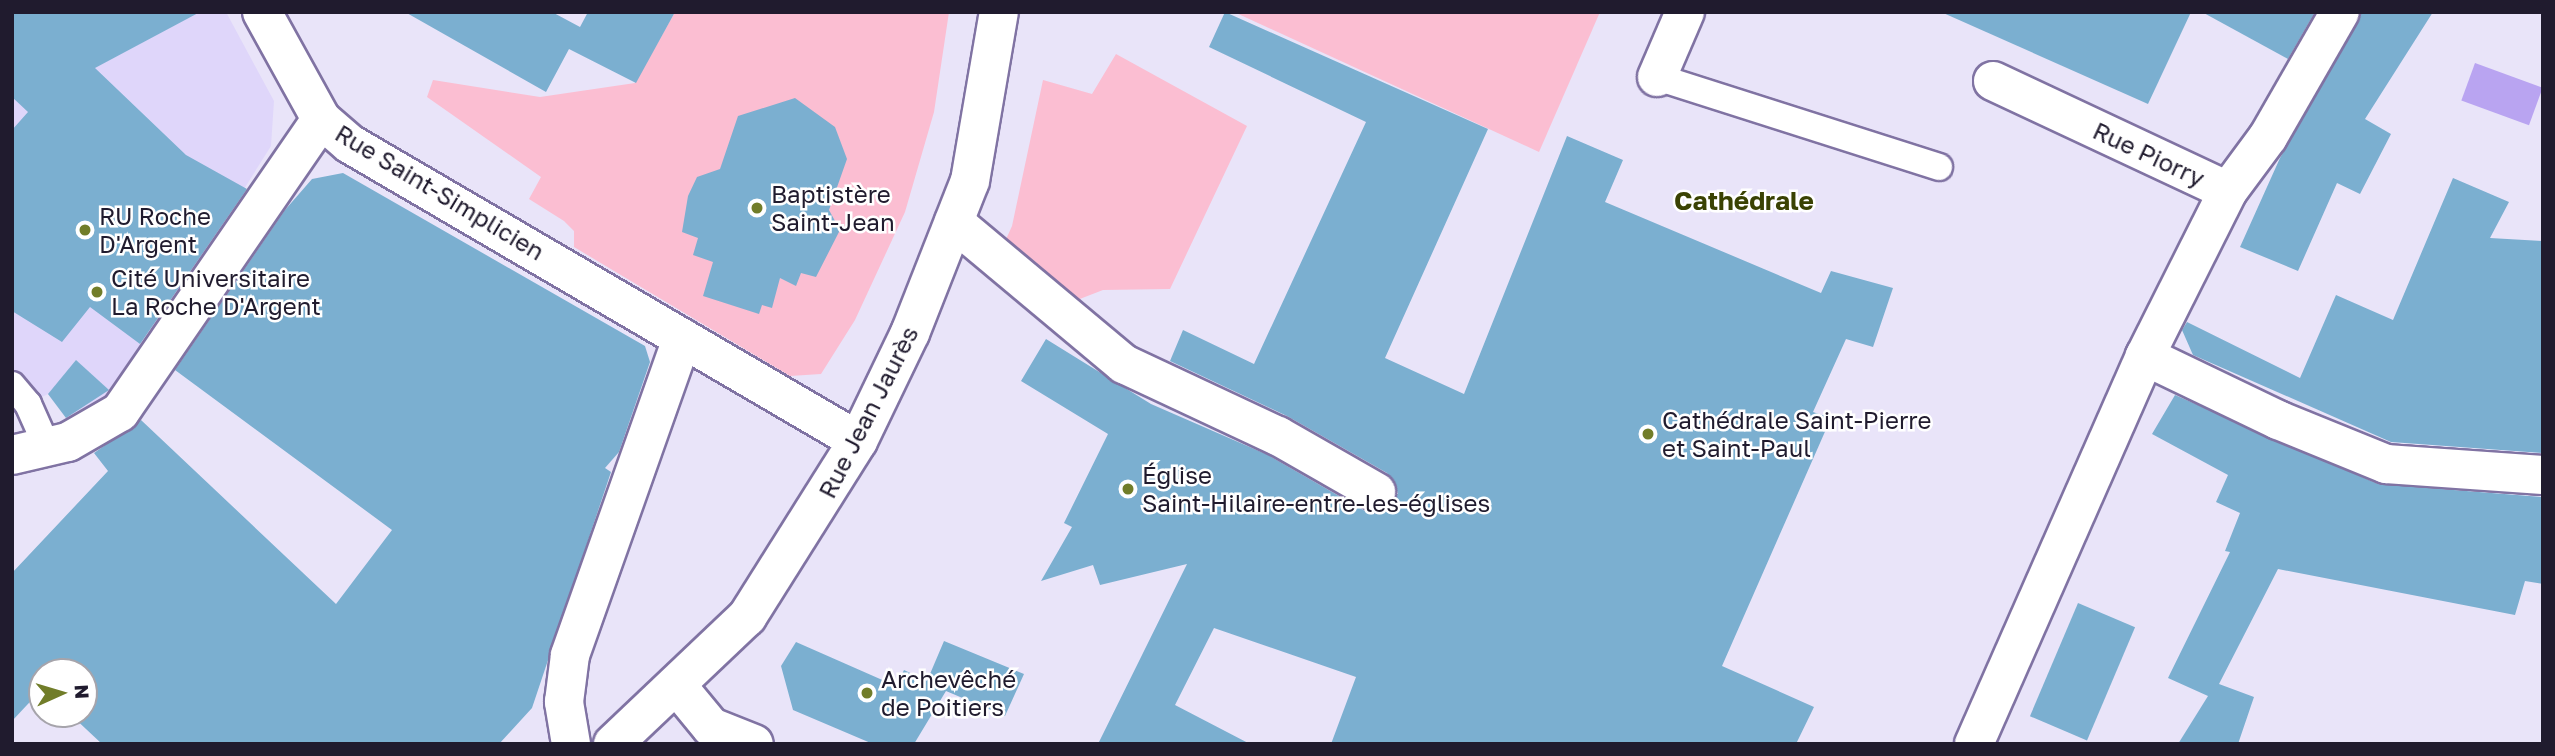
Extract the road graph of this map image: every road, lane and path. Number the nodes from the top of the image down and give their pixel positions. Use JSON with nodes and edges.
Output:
{"nodes":[{"id":1,"x":262,"y":12,"type":"edge"},
{"id":2,"x":999,"y":12,"type":"edge"},
{"id":3,"x":1685,"y":12,"type":"edge"},
{"id":4,"x":2340,"y":12,"type":"edge"},
{"id":5,"x":1657,"y":77,"type":"joint"},
{"id":6,"x":1993,"y":81,"type":"dead end"},
{"id":7,"x":321,"y":119,"type":"junction"},
{"id":8,"x":1939,"y":167,"type":"dead end"},
{"id":9,"x":2228,"y":191,"type":"junction"},
{"id":10,"x":954,"y":222,"type":"junction"},
{"id":11,"x":682,"y":338,"type":"junction"},
{"id":12,"x":2146,"y":356,"type":"junction"},
{"id":13,"x":12,"y":385,"type":"edge"},
{"id":14,"x":859,"y":440,"type":"junction"},
{"id":15,"x":30,"y":452,"type":"edge"},
{"id":16,"x":2543,"y":475,"type":"edge"},
{"id":17,"x":1376,"y":492,"type":"dead end"},
{"id":18,"x":678,"y":687,"type":"junction"},
{"id":19,"x":571,"y":744,"type":"edge"},
{"id":20,"x":613,"y":744,"type":"edge"},
{"id":21,"x":754,"y":744,"type":"edge"},
{"id":22,"x":1974,"y":744,"type":"edge"}],
"edges":[{"from":1,"to":7,"type":"street"},
{"from":2,"to":10,"type":"street","name":"Rue Jean Jaurès"},
{"from":3,"to":5,"type":"street"},
{"from":4,"to":9,"type":"street","name":"Rue Piorry"},
{"from":5,"to":8,"type":"lane"},
{"from":6,"to":9,"type":"street","name":"Rue Piorry"},
{"from":7,"to":11,"type":"street","name":"Rue Saint-Simplicien"},
{"from":7,"to":15,"type":"street","name":"Rue Saint-Simplicien"},
{"from":9,"to":12,"type":"street"},
{"from":10,"to":14,"type":"street","name":"Rue Jean Jaurès"},
{"from":10,"to":17,"type":"street"},
{"from":11,"to":14,"type":"street","name":"Rue Saint-Simplicien"},
{"from":11,"to":19,"type":"street"},
{"from":12,"to":16,"type":"street"},
{"from":12,"to":22,"type":"street"},
{"from":13,"to":15,"type":"lane"},
{"from":14,"to":18,"type":"street","name":"Rue Jean Jaurès"},
{"from":18,"to":20,"type":"street","name":"Rue Jean Jaurès"},
{"from":18,"to":21,"type":"street"}]}
